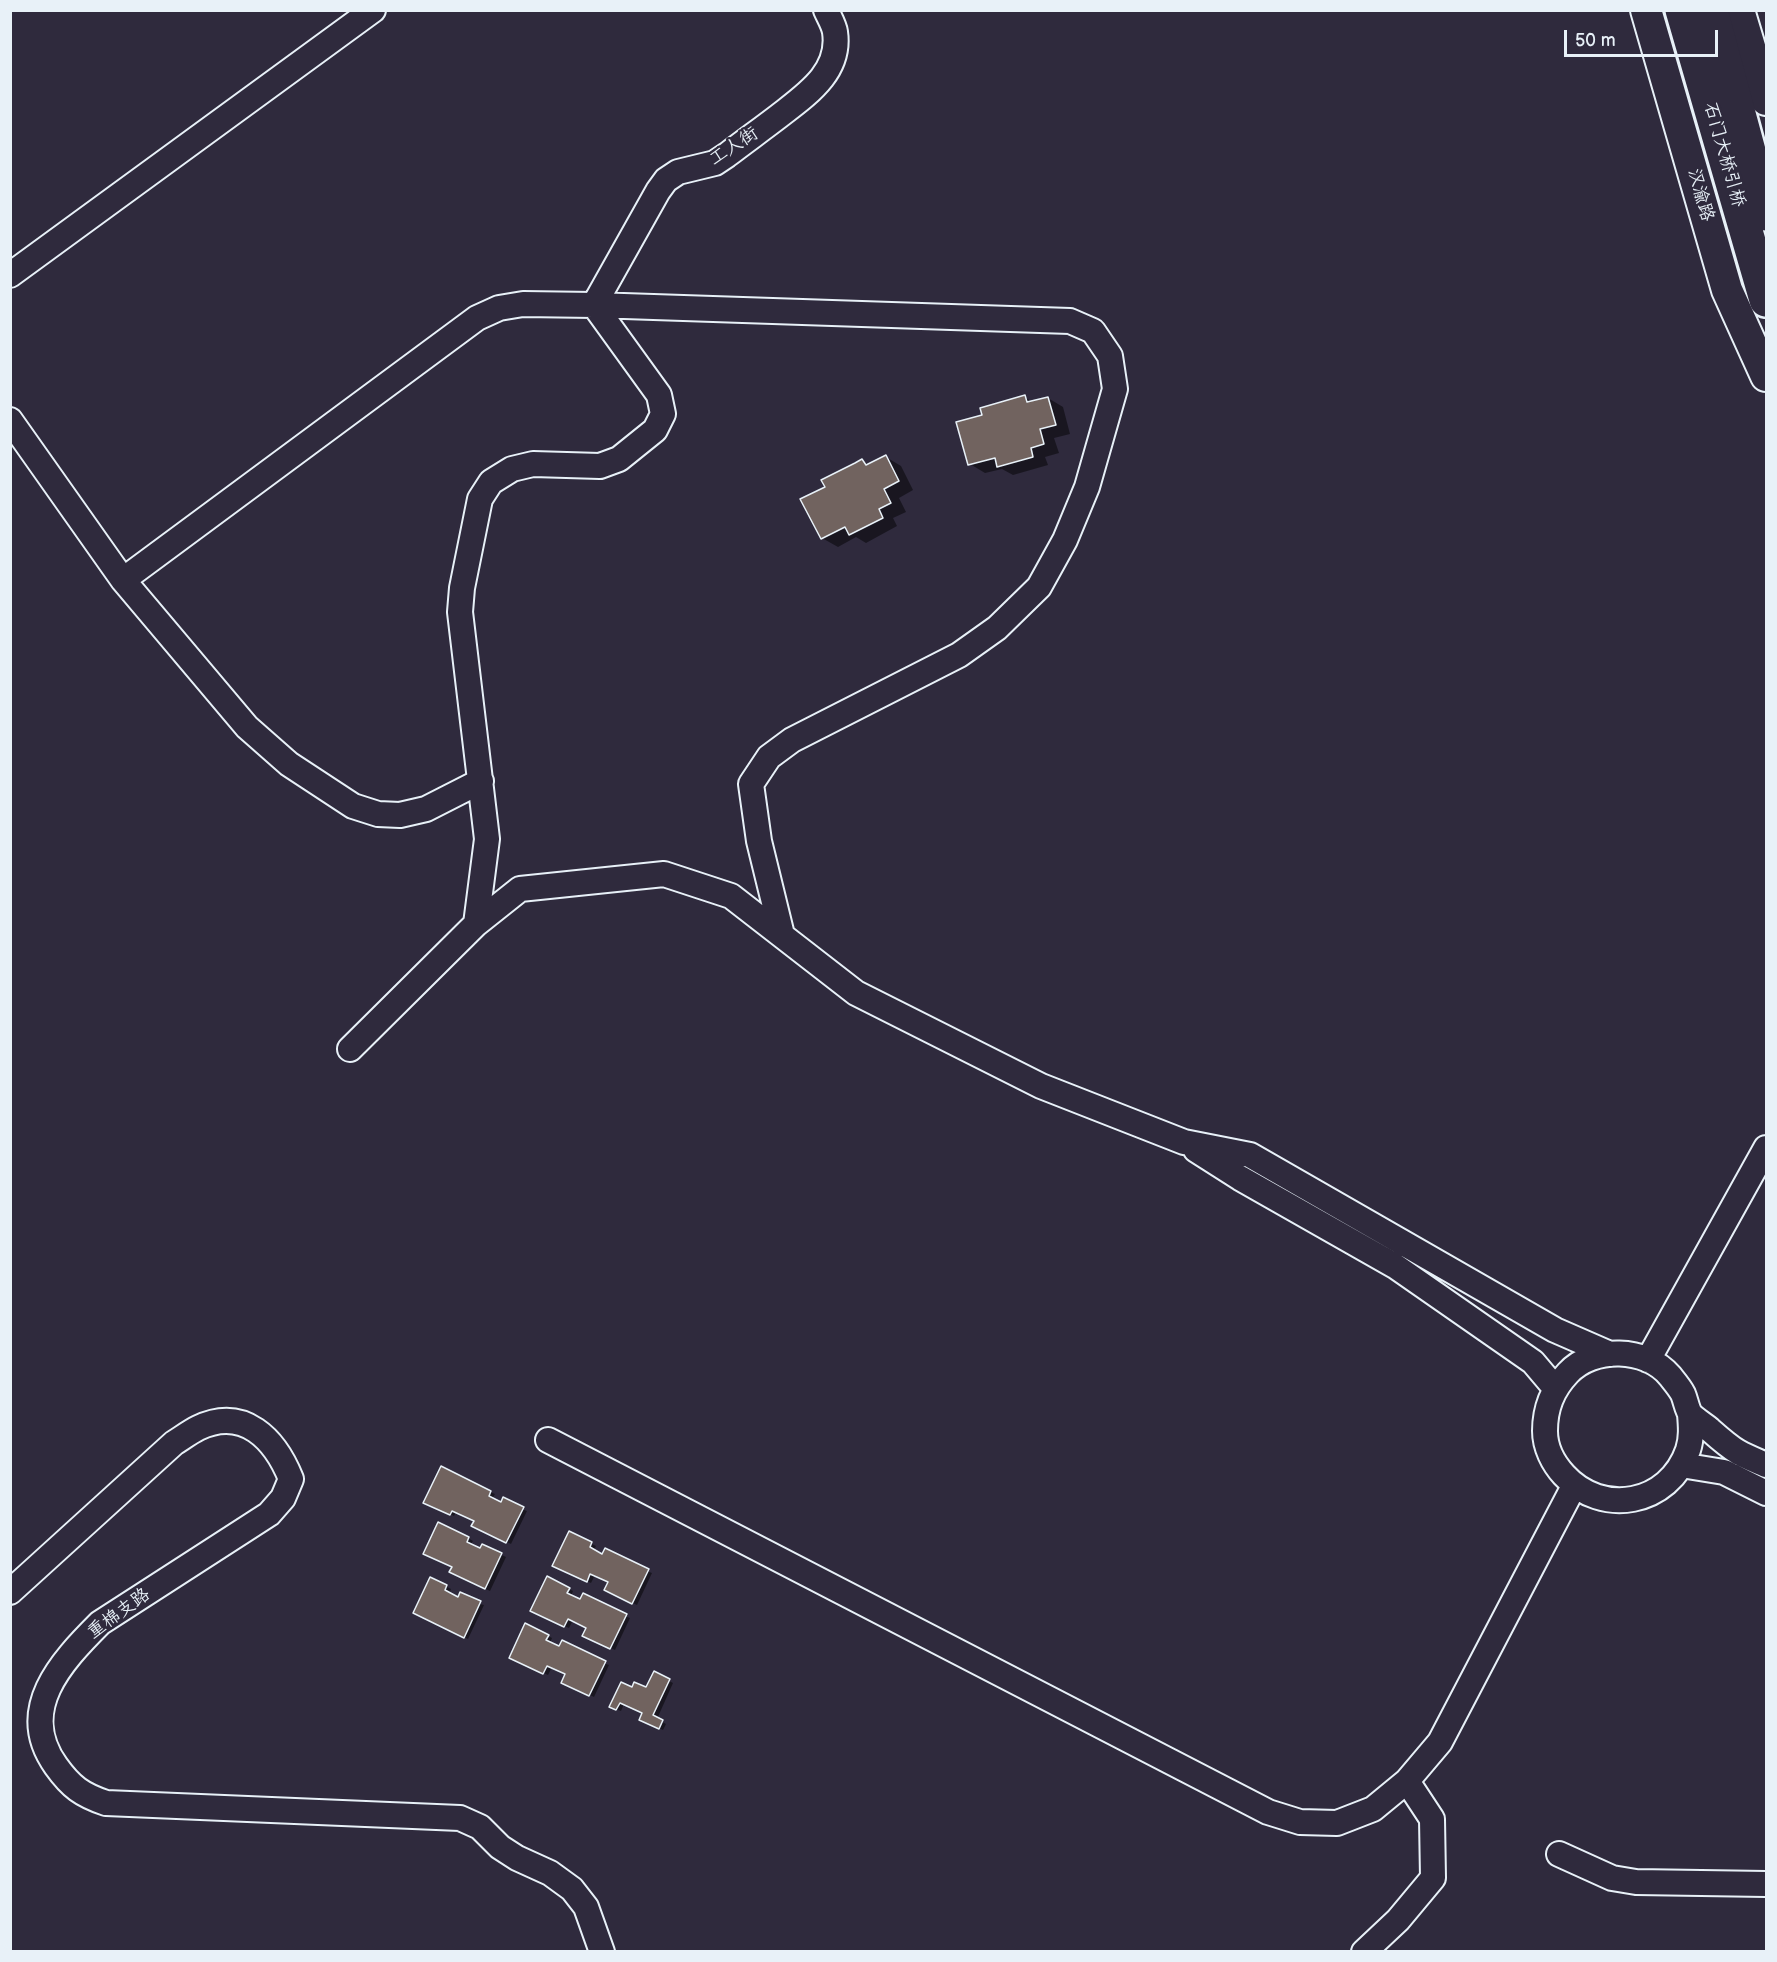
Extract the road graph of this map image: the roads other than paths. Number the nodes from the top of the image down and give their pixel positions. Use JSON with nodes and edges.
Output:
{"nodes":[{"id":1,"x":372,"y":10,"type":"edge"},
{"id":2,"x":826,"y":10,"type":"edge"},
{"id":3,"x":1646,"y":10,"type":"edge"},
{"id":4,"x":1682,"y":10,"type":"edge"},
{"id":5,"x":1711,"y":10,"type":"edge"},
{"id":6,"x":1738,"y":10,"type":"edge"},
{"id":7,"x":1767,"y":100,"type":"edge"},
{"id":8,"x":1767,"y":214,"type":"edge"},
{"id":9,"x":10,"y":275,"type":"edge"},
{"id":10,"x":1767,"y":300,"type":"edge"},
{"id":11,"x":594,"y":305,"type":"junction"},
{"id":12,"x":1767,"y":376,"type":"edge"},
{"id":13,"x":10,"y":420,"type":"edge"},
{"id":14,"x":123,"y":580,"type":"junction"},
{"id":15,"x":481,"y":781,"type":"junction"},
{"id":16,"x":476,"y":924,"type":"junction"},
{"id":17,"x":782,"y":935,"type":"junction"},
{"id":18,"x":350,"y":1049,"type":"dead end"},
{"id":19,"x":1184,"y":1142,"type":"junction"},
{"id":20,"x":1767,"y":1148,"type":"edge"},
{"id":21,"x":1610,"y":1354,"type":"junction"},
{"id":22,"x":1648,"y":1360,"type":"junction"},
{"id":23,"x":1555,"y":1388,"type":"junction"},
{"id":24,"x":1690,"y":1414,"type":"junction"},
{"id":25,"x":548,"y":1440,"type":"dead end"},
{"id":26,"x":1682,"y":1465,"type":"junction"},
{"id":27,"x":1767,"y":1465,"type":"edge"},
{"id":28,"x":1574,"y":1486,"type":"junction"},
{"id":29,"x":1767,"y":1493,"type":"edge"},
{"id":30,"x":10,"y":1592,"type":"edge"},
{"id":31,"x":1407,"y":1781,"type":"junction"},
{"id":32,"x":1559,"y":1854,"type":"dead end"},
{"id":33,"x":1767,"y":1884,"type":"edge"},
{"id":34,"x":602,"y":1952,"type":"edge"},
{"id":35,"x":1365,"y":1952,"type":"edge"}],
"edges":[{"from":1,"to":9,"type":"street"},
{"from":2,"to":11,"type":"street","name":"工人街"},
{"from":3,"to":12,"type":"street","name":"汉渝路"},
{"from":4,"to":10,"type":"main road","name":"石门大桥引桥"},
{"from":5,"to":8,"type":"main road","name":"石门大桥引桥"},
{"from":6,"to":7,"type":"street"},
{"from":11,"to":14,"type":"street"},
{"from":11,"to":15,"type":"street"},
{"from":11,"to":17,"type":"street"},
{"from":13,"to":14,"type":"street"},
{"from":14,"to":15,"type":"street"},
{"from":15,"to":16,"type":"street"},
{"from":16,"to":17,"type":"street"},
{"from":16,"to":18,"type":"street"},
{"from":17,"to":19,"type":"street"},
{"from":19,"to":21,"type":"street"},
{"from":19,"to":23,"type":"street"},
{"from":20,"to":22,"type":"street"},
{"from":21,"to":22,"type":"street"},
{"from":21,"to":23,"type":"street"},
{"from":22,"to":24,"type":"street"},
{"from":23,"to":28,"type":"street"},
{"from":24,"to":26,"type":"street"},
{"from":24,"to":27,"type":"street"},
{"from":25,"to":31,"type":"street"},
{"from":26,"to":28,"type":"street"},
{"from":26,"to":29,"type":"street"},
{"from":28,"to":31,"type":"street"},
{"from":30,"to":34,"type":"street","name":"重棉支路"},
{"from":31,"to":35,"type":"street"},
{"from":32,"to":33,"type":"street"}]}
